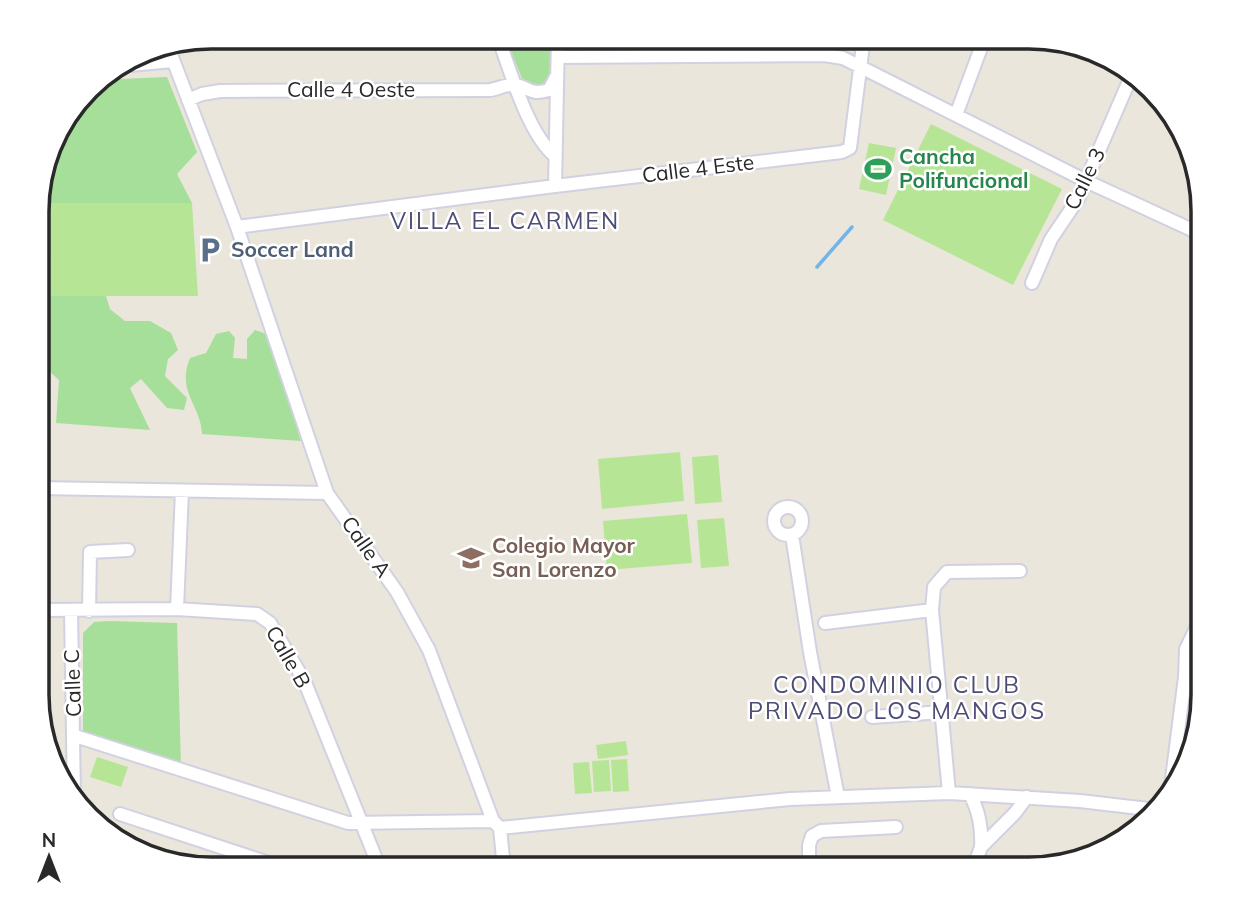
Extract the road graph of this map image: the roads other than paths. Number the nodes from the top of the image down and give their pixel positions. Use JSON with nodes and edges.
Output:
{"nodes":[{"id":1,"x":502,"y":49,"type":"edge"},
{"id":2,"x":558,"y":49,"type":"edge"},
{"id":3,"x":862,"y":49,"type":"edge"},
{"id":4,"x":981,"y":49,"type":"edge"},
{"id":5,"x":171,"y":54,"type":"edge"},
{"id":6,"x":558,"y":57,"type":"junction"},
{"id":7,"x":173,"y":61,"type":"junction"},
{"id":8,"x":144,"y":64,"type":"edge"},
{"id":9,"x":859,"y":66,"type":"junction"},
{"id":10,"x":557,"y":75,"type":"junction"},
{"id":11,"x":1128,"y":82,"type":"edge"},
{"id":12,"x":515,"y":84,"type":"junction"},
{"id":13,"x":188,"y":100,"type":"junction"},
{"id":14,"x":956,"y":115,"type":"junction"},
{"id":15,"x":555,"y":156,"type":"junction"},
{"id":16,"x":1086,"y":181,"type":"junction"},
{"id":17,"x":555,"y":186,"type":"junction"},
{"id":18,"x":237,"y":228,"type":"junction"},
{"id":19,"x":1191,"y":229,"type":"edge"},
{"id":20,"x":1032,"y":282,"type":"dead end"},
{"id":21,"x":49,"y":488,"type":"edge"},
{"id":22,"x":182,"y":491,"type":"junction"},
{"id":23,"x":327,"y":493,"type":"junction"},
{"id":24,"x":792,"y":535,"type":"dead end"},
{"id":25,"x":128,"y":551,"type":"dead end"},
{"id":26,"x":1020,"y":571,"type":"dead end"},
{"id":27,"x":177,"y":609,"type":"junction"},
{"id":28,"x":49,"y":610,"type":"edge"},
{"id":29,"x":71,"y":610,"type":"junction"},
{"id":30,"x":932,"y":610,"type":"junction"},
{"id":31,"x":89,"y":611,"type":"junction"},
{"id":32,"x":825,"y":623,"type":"dead end"},
{"id":33,"x":1191,"y":639,"type":"edge"},
{"id":34,"x":942,"y":712,"type":"junction"},
{"id":35,"x":872,"y":716,"type":"dead end"},
{"id":36,"x":75,"y":736,"type":"junction"},
{"id":37,"x":1173,"y":768,"type":"edge"},
{"id":38,"x":74,"y":781,"type":"edge"},
{"id":39,"x":950,"y":793,"type":"junction"},
{"id":40,"x":970,"y":794,"type":"junction"},
{"id":41,"x":838,"y":797,"type":"junction"},
{"id":42,"x":1027,"y":797,"type":"junction"},
{"id":43,"x":1145,"y":809,"type":"edge"},
{"id":44,"x":120,"y":814,"type":"dead end"},
{"id":45,"x":360,"y":824,"type":"junction"},
{"id":46,"x":497,"y":824,"type":"junction"},
{"id":47,"x":896,"y":827,"type":"dead end"},
{"id":48,"x":981,"y":847,"type":"junction"},
{"id":49,"x":251,"y":857,"type":"edge"},
{"id":50,"x":375,"y":857,"type":"edge"},
{"id":51,"x":502,"y":857,"type":"edge"},
{"id":52,"x":809,"y":857,"type":"edge"},
{"id":53,"x":977,"y":857,"type":"edge"}],
"edges":[{"from":1,"to":12,"type":"street"},
{"from":2,"to":6,"type":"street"},
{"from":3,"to":9,"type":"street"},
{"from":4,"to":14,"type":"street"},
{"from":5,"to":7,"type":"street","name":"Calle A"},
{"from":6,"to":9,"type":"street"},
{"from":6,"to":10,"type":"street"},
{"from":7,"to":8,"type":"street"},
{"from":7,"to":13,"type":"street","name":"Calle A"},
{"from":9,"to":14,"type":"street"},
{"from":9,"to":17,"type":"street","name":"Calle 4 Este"},
{"from":10,"to":12,"type":"street"},
{"from":10,"to":15,"type":"street"},
{"from":11,"to":16,"type":"street","name":"Calle 3"},
{"from":12,"to":13,"type":"street","name":"Calle 4 Oeste"},
{"from":12,"to":15,"type":"street"},
{"from":13,"to":18,"type":"street","name":"Calle A"},
{"from":14,"to":16,"type":"street"},
{"from":15,"to":17,"type":"street"},
{"from":16,"to":19,"type":"street"},
{"from":16,"to":20,"type":"street","name":"Calle 3"},
{"from":17,"to":18,"type":"street","name":"Calle 4 Este"},
{"from":18,"to":23,"type":"street","name":"Calle A"},
{"from":21,"to":22,"type":"street"},
{"from":22,"to":23,"type":"street"},
{"from":22,"to":27,"type":"street"},
{"from":23,"to":46,"type":"street","name":"Calle A"},
{"from":24,"to":41,"type":"street"},
{"from":25,"to":31,"type":"street"},
{"from":26,"to":30,"type":"street"},
{"from":27,"to":31,"type":"street","name":"Calle B"},
{"from":27,"to":45,"type":"street","name":"Calle B"},
{"from":28,"to":29,"type":"street","name":"Calle B"},
{"from":29,"to":31,"type":"street","name":"Calle B"},
{"from":29,"to":36,"type":"street","name":"Calle C"},
{"from":30,"to":32,"type":"street"},
{"from":30,"to":34,"type":"street"},
{"from":33,"to":37,"type":"street"},
{"from":34,"to":35,"type":"street"},
{"from":34,"to":39,"type":"street"},
{"from":36,"to":38,"type":"street","name":"Calle C"},
{"from":36,"to":45,"type":"street"},
{"from":39,"to":40,"type":"street"},
{"from":39,"to":41,"type":"street"},
{"from":40,"to":42,"type":"street"},
{"from":40,"to":48,"type":"street"},
{"from":41,"to":46,"type":"street"},
{"from":42,"to":43,"type":"street"},
{"from":42,"to":48,"type":"street"},
{"from":44,"to":49,"type":"street"},
{"from":45,"to":46,"type":"street"},
{"from":45,"to":50,"type":"street","name":"Calle B"},
{"from":46,"to":51,"type":"street","name":"Calle A"},
{"from":47,"to":52,"type":"street"},
{"from":48,"to":53,"type":"street"}]}
